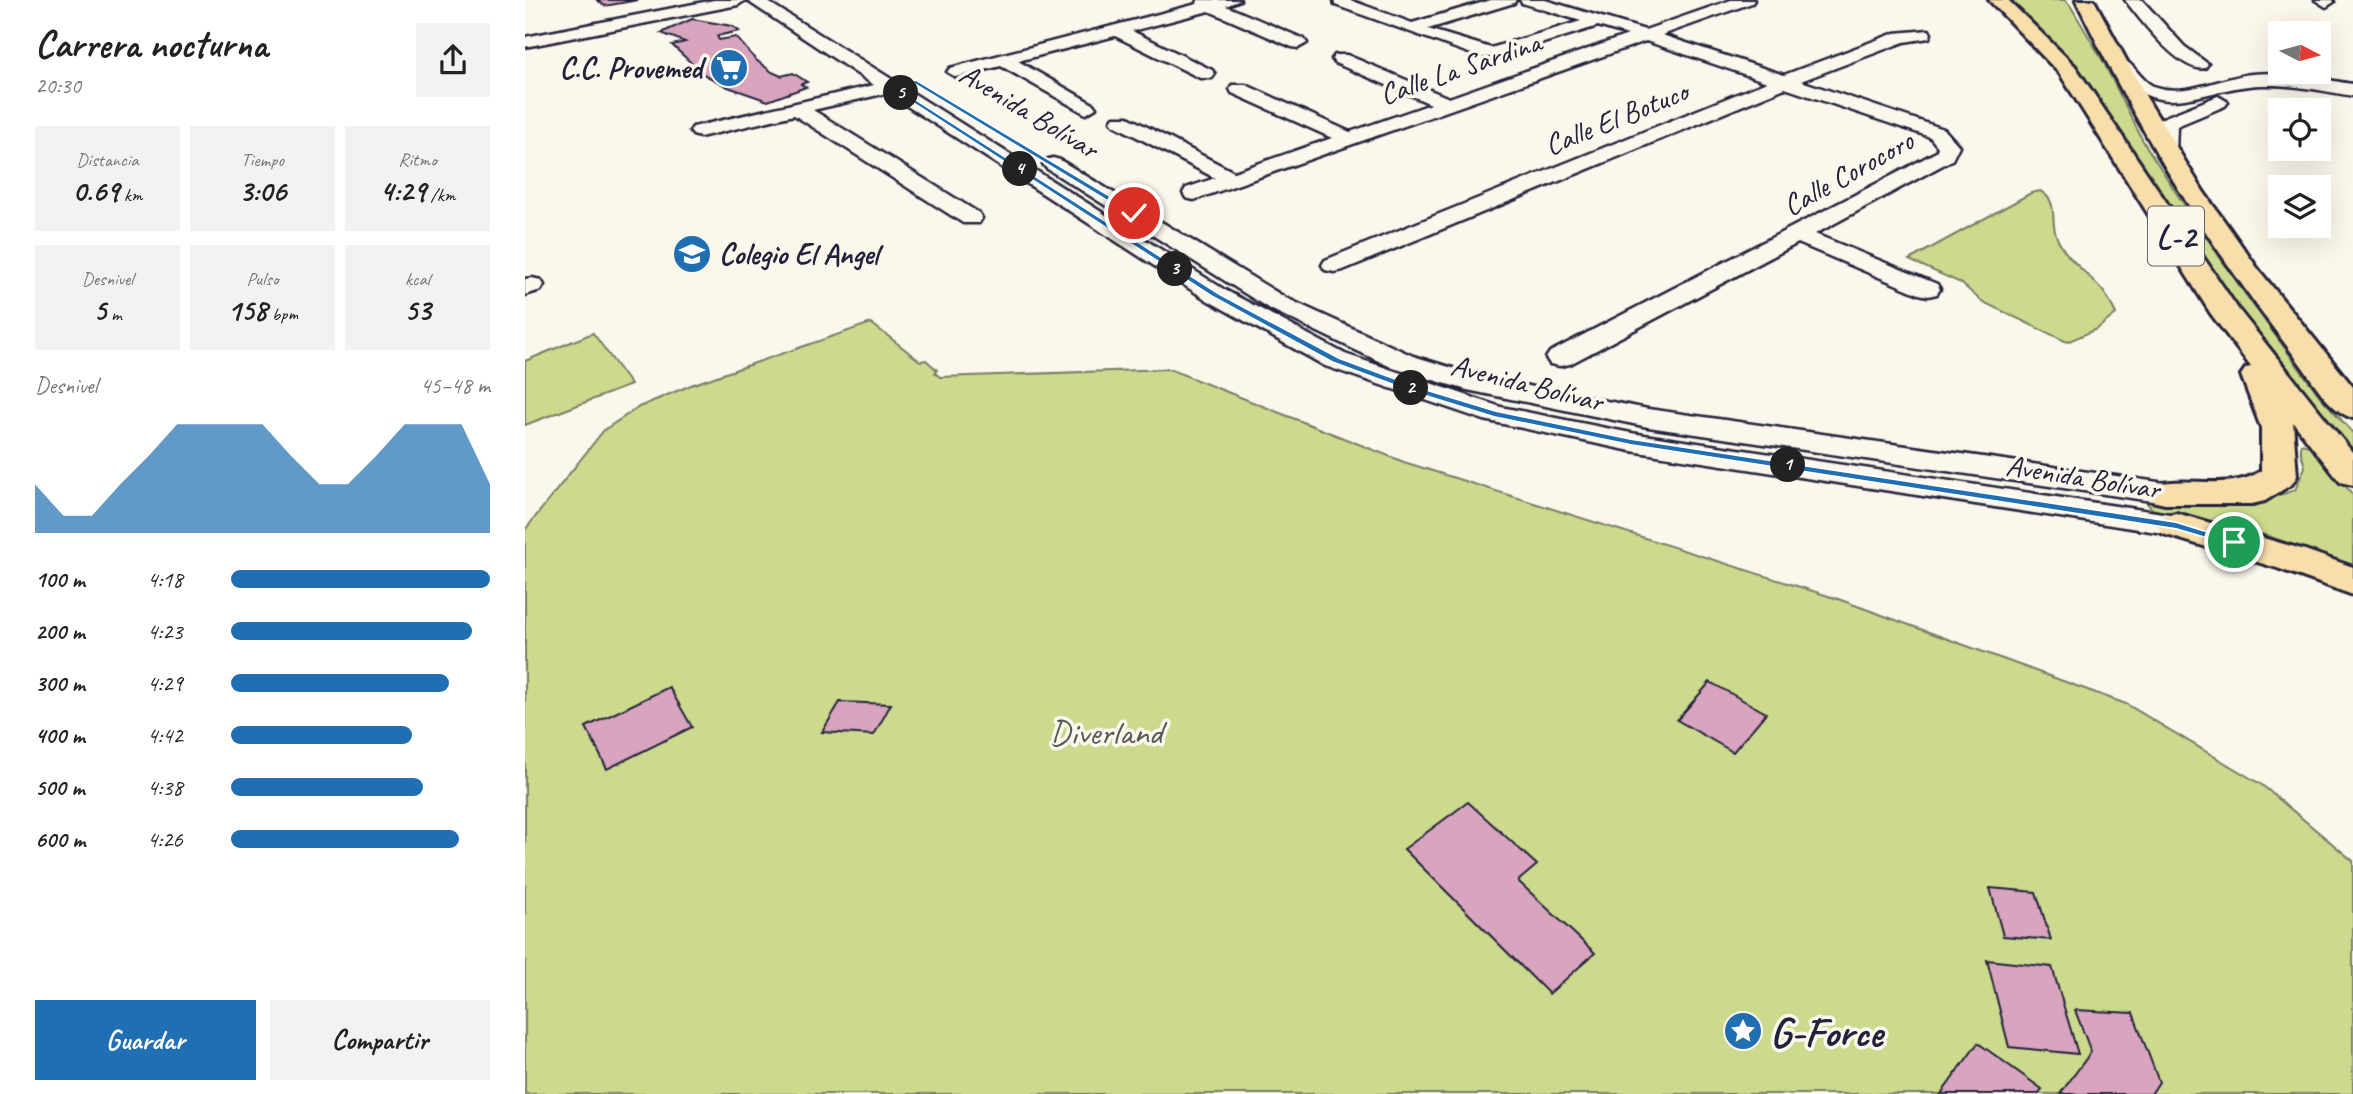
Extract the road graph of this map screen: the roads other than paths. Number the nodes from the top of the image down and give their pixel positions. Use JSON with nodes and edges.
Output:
{"nodes":[{"id":1,"x":713,"y":0,"type":"edge"},
{"id":2,"x":738,"y":0,"type":"edge"},
{"id":3,"x":754,"y":0,"type":"edge"},
{"id":4,"x":793,"y":0,"type":"edge"},
{"id":5,"x":1232,"y":0,"type":"edge"},
{"id":6,"x":1344,"y":0,"type":"edge"},
{"id":7,"x":1508,"y":0,"type":"edge"},
{"id":8,"x":1528,"y":0,"type":"edge"},
{"id":9,"x":1746,"y":0,"type":"edge"},
{"id":10,"x":1998,"y":0,"type":"edge"},
{"id":11,"x":2133,"y":0,"type":"edge"},
{"id":12,"x":1203,"y":3,"type":"edge"},
{"id":13,"x":1677,"y":3,"type":"dead end"},
{"id":14,"x":2085,"y":6,"type":"edge"},
{"id":15,"x":1709,"y":13,"type":"junction"},
{"id":16,"x":1598,"y":21,"type":"junction"},
{"id":17,"x":1411,"y":29,"type":"junction"},
{"id":18,"x":1116,"y":30,"type":"junction"},
{"id":19,"x":1923,"y":34,"type":"dead end"},
{"id":20,"x":1645,"y":35,"type":"junction"},
{"id":21,"x":525,"y":40,"type":"edge"},
{"id":22,"x":1298,"y":43,"type":"dead end"},
{"id":23,"x":1002,"y":59,"type":"junction"},
{"id":24,"x":1341,"y":59,"type":"dead end"},
{"id":25,"x":2119,"y":63,"type":"junction"},
{"id":26,"x":2199,"y":64,"type":"dead end"},
{"id":27,"x":956,"y":72,"type":"dead end"},
{"id":28,"x":1206,"y":74,"type":"dead end"},
{"id":29,"x":1783,"y":82,"type":"junction"},
{"id":30,"x":2237,"y":82,"type":"junction"},
{"id":31,"x":902,"y":83,"type":"junction"},
{"id":32,"x":1239,"y":89,"type":"dead end"},
{"id":33,"x":2353,"y":90,"type":"edge"},
{"id":34,"x":2270,"y":93,"type":"junction"},
{"id":35,"x":2353,"y":97,"type":"edge"},
{"id":36,"x":1448,"y":104,"type":"junction"},
{"id":37,"x":796,"y":108,"type":"junction"},
{"id":38,"x":1086,"y":108,"type":"dead end"},
{"id":39,"x":1121,"y":121,"type":"dead end"},
{"id":40,"x":700,"y":131,"type":"dead end"},
{"id":41,"x":1348,"y":138,"type":"junction"},
{"id":42,"x":2166,"y":153,"type":"junction"},
{"id":43,"x":1232,"y":179,"type":"junction"},
{"id":44,"x":1193,"y":193,"type":"dead end"},
{"id":45,"x":971,"y":218,"type":"dead end"},
{"id":46,"x":1800,"y":236,"type":"junction"},
{"id":47,"x":1334,"y":265,"type":"dead end"},
{"id":48,"x":1928,"y":289,"type":"dead end"},
{"id":49,"x":2226,"y":314,"type":"junction"},
{"id":50,"x":2308,"y":352,"type":"junction"},
{"id":51,"x":1560,"y":358,"type":"dead end"},
{"id":52,"x":2353,"y":386,"type":"edge"},
{"id":53,"x":2353,"y":408,"type":"edge"},
{"id":54,"x":2353,"y":474,"type":"edge"},
{"id":55,"x":2171,"y":509,"type":"junction"},
{"id":56,"x":2353,"y":582,"type":"edge"}],
"edges":[{"from":1,"to":21,"type":"street"},
{"from":2,"to":21,"type":"street"},
{"from":3,"to":31,"type":"street","name":"Avenida Bolívar","number":"L-2"},
{"from":4,"to":31,"type":"street","name":"Avenida Bolívar","number":"L-2"},
{"from":5,"to":12,"type":"street"},
{"from":6,"to":17,"type":"street"},
{"from":7,"to":17,"type":"street"},
{"from":8,"to":16,"type":"street","name":"Calle Corocoro"},
{"from":9,"to":15,"type":"street","name":"Calle La Sardina"},
{"from":10,"to":49,"type":"main road","number":"L-2"},
{"from":11,"to":26,"type":"street"},
{"from":12,"to":18,"type":"street"},
{"from":12,"to":22,"type":"street"},
{"from":13,"to":15,"type":"street"},
{"from":14,"to":25,"type":"main road","number":"L-2"},
{"from":15,"to":20,"type":"street","name":"Calle La Sardina"},
{"from":16,"to":17,"type":"street"},
{"from":16,"to":20,"type":"street","name":"Calle Corocoro"},
{"from":18,"to":23,"type":"street"},
{"from":18,"to":28,"type":"street"},
{"from":19,"to":29,"type":"street","name":"Calle El Botuco"},
{"from":20,"to":29,"type":"street","name":"Calle Corocoro"},
{"from":20,"to":36,"type":"street","name":"Calle La Sardina"},
{"from":23,"to":27,"type":"street"},
{"from":23,"to":38,"type":"street"},
{"from":24,"to":36,"type":"street"},
{"from":25,"to":30,"type":"street"},
{"from":25,"to":42,"type":"main road","number":"L-2"},
{"from":29,"to":46,"type":"street","name":"Calle Corocoro"},
{"from":29,"to":47,"type":"street","name":"Calle El Botuco"},
{"from":30,"to":33,"type":"street"},
{"from":30,"to":34,"type":"street"},
{"from":31,"to":37,"type":"street"},
{"from":31,"to":55,"type":"street","name":"Avenida Bolívar","number":"L-2"},
{"from":32,"to":41,"type":"street"},
{"from":34,"to":35,"type":"street"},
{"from":34,"to":42,"type":"street"},
{"from":36,"to":41,"type":"street","name":"Calle La Sardina"},
{"from":37,"to":40,"type":"street"},
{"from":37,"to":45,"type":"street"},
{"from":39,"to":43,"type":"street"},
{"from":41,"to":43,"type":"street","name":"Calle La Sardina"},
{"from":42,"to":50,"type":"main road","number":"L-2"},
{"from":43,"to":44,"type":"street","name":"Calle La Sardina"},
{"from":46,"to":48,"type":"street"},
{"from":46,"to":51,"type":"street","name":"Calle Corocoro"},
{"from":49,"to":54,"type":"main road","number":"L-2"},
{"from":49,"to":55,"type":"main road","number":"L-2"},
{"from":50,"to":52,"type":"main road","number":"L-2"},
{"from":50,"to":53,"type":"main road","number":"L-2"},
{"from":55,"to":56,"type":"main road","number":"L-2"}]}
